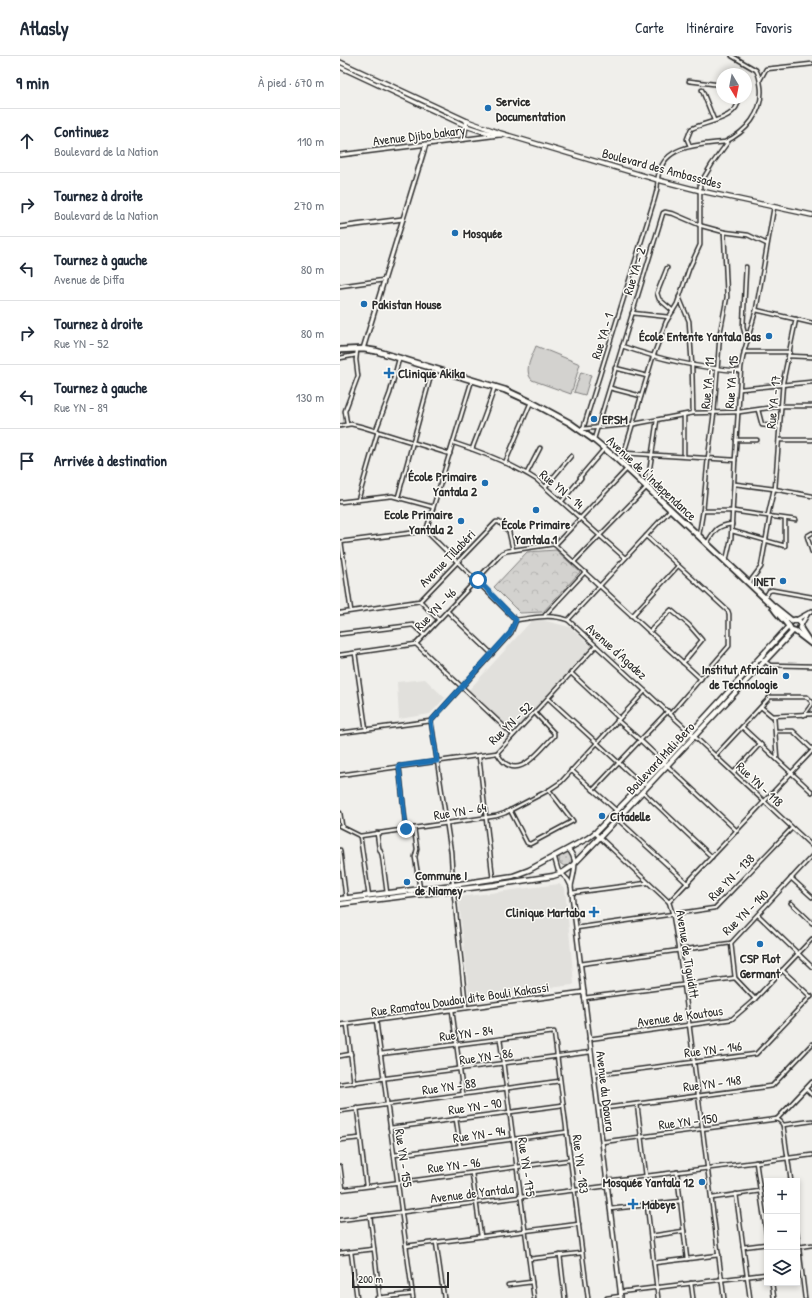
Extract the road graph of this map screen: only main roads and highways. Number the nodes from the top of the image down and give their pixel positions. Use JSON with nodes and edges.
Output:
{"nodes":[{"id":1,"x":342,"y":63,"type":"edge"},
{"id":2,"x":340,"y":68,"type":"edge"},
{"id":3,"x":382,"y":84,"type":"junction"},
{"id":4,"x":442,"y":110,"type":"junction"},
{"id":5,"x":440,"y":114,"type":"junction"},
{"id":6,"x":468,"y":121,"type":"junction"},
{"id":7,"x":466,"y":126,"type":"junction"},
{"id":8,"x":499,"y":134,"type":"junction"},
{"id":9,"x":463,"y":139,"type":"road end"},
{"id":10,"x":812,"y":214,"type":"edge"},
{"id":11,"x":340,"y":350,"type":"edge"},
{"id":12,"x":792,"y":623,"type":"junction"},
{"id":13,"x":801,"y":627,"type":"junction"},
{"id":14,"x":794,"y":631,"type":"junction"},
{"id":15,"x":810,"y":643,"type":"edge"},
{"id":16,"x":692,"y":734,"type":"junction"},
{"id":17,"x":666,"y":763,"type":"junction"},
{"id":18,"x":640,"y":790,"type":"junction"},
{"id":19,"x":453,"y":888,"type":"junction"},
{"id":20,"x":340,"y":899,"type":"edge"},
{"id":21,"x":346,"y":901,"type":"junction"},
{"id":22,"x":340,"y":904,"type":"edge"}],
"edges":[{"from":1,"to":2,"type":"main road"},
{"from":1,"to":3,"type":"main road"},
{"from":2,"to":3,"type":"main road"},
{"from":3,"to":4,"type":"main road"},
{"from":3,"to":5,"type":"main road"},
{"from":4,"to":5,"type":"main road"},
{"from":4,"to":6,"type":"main road"},
{"from":5,"to":7,"type":"main road"},
{"from":6,"to":7,"type":"main road"},
{"from":6,"to":8,"type":"main road"},
{"from":7,"to":8,"type":"main road"},
{"from":7,"to":9,"type":"main road"},
{"from":8,"to":10,"type":"main road","name":"Boulevard des Ambassades"},
{"from":11,"to":12,"type":"highway","name":"Avenue de l'Independance"},
{"from":12,"to":13,"type":"highway"},
{"from":12,"to":14,"type":"highway"},
{"from":12,"to":16,"type":"main road","name":"Boulevard Mali Bero"},
{"from":13,"to":14,"type":"highway"},
{"from":13,"to":15,"type":"highway"},
{"from":14,"to":15,"type":"highway"},
{"from":14,"to":16,"type":"main road","name":"Boulevard Mali Bero"},
{"from":16,"to":17,"type":"main road","name":"Boulevard Mali Bero"},
{"from":17,"to":18,"type":"main road","name":"Boulevard Mali Bero"},
{"from":17,"to":18,"type":"main road","name":"Boulevard Mali Bero"},
{"from":18,"to":19,"type":"main road","name":"Boulevard Mali Bero"},
{"from":18,"to":19,"type":"main road","name":"Boulevard Mali Bero"},
{"from":19,"to":21,"type":"main road","name":"Boulevard Mali Bero"},
{"from":19,"to":21,"type":"main road","name":"Boulevard Mali Bero"},
{"from":20,"to":21,"type":"main road","name":"Boulevard Mali Bero"},
{"from":21,"to":22,"type":"main road","name":"Boulevard Mali Bero"}]}
